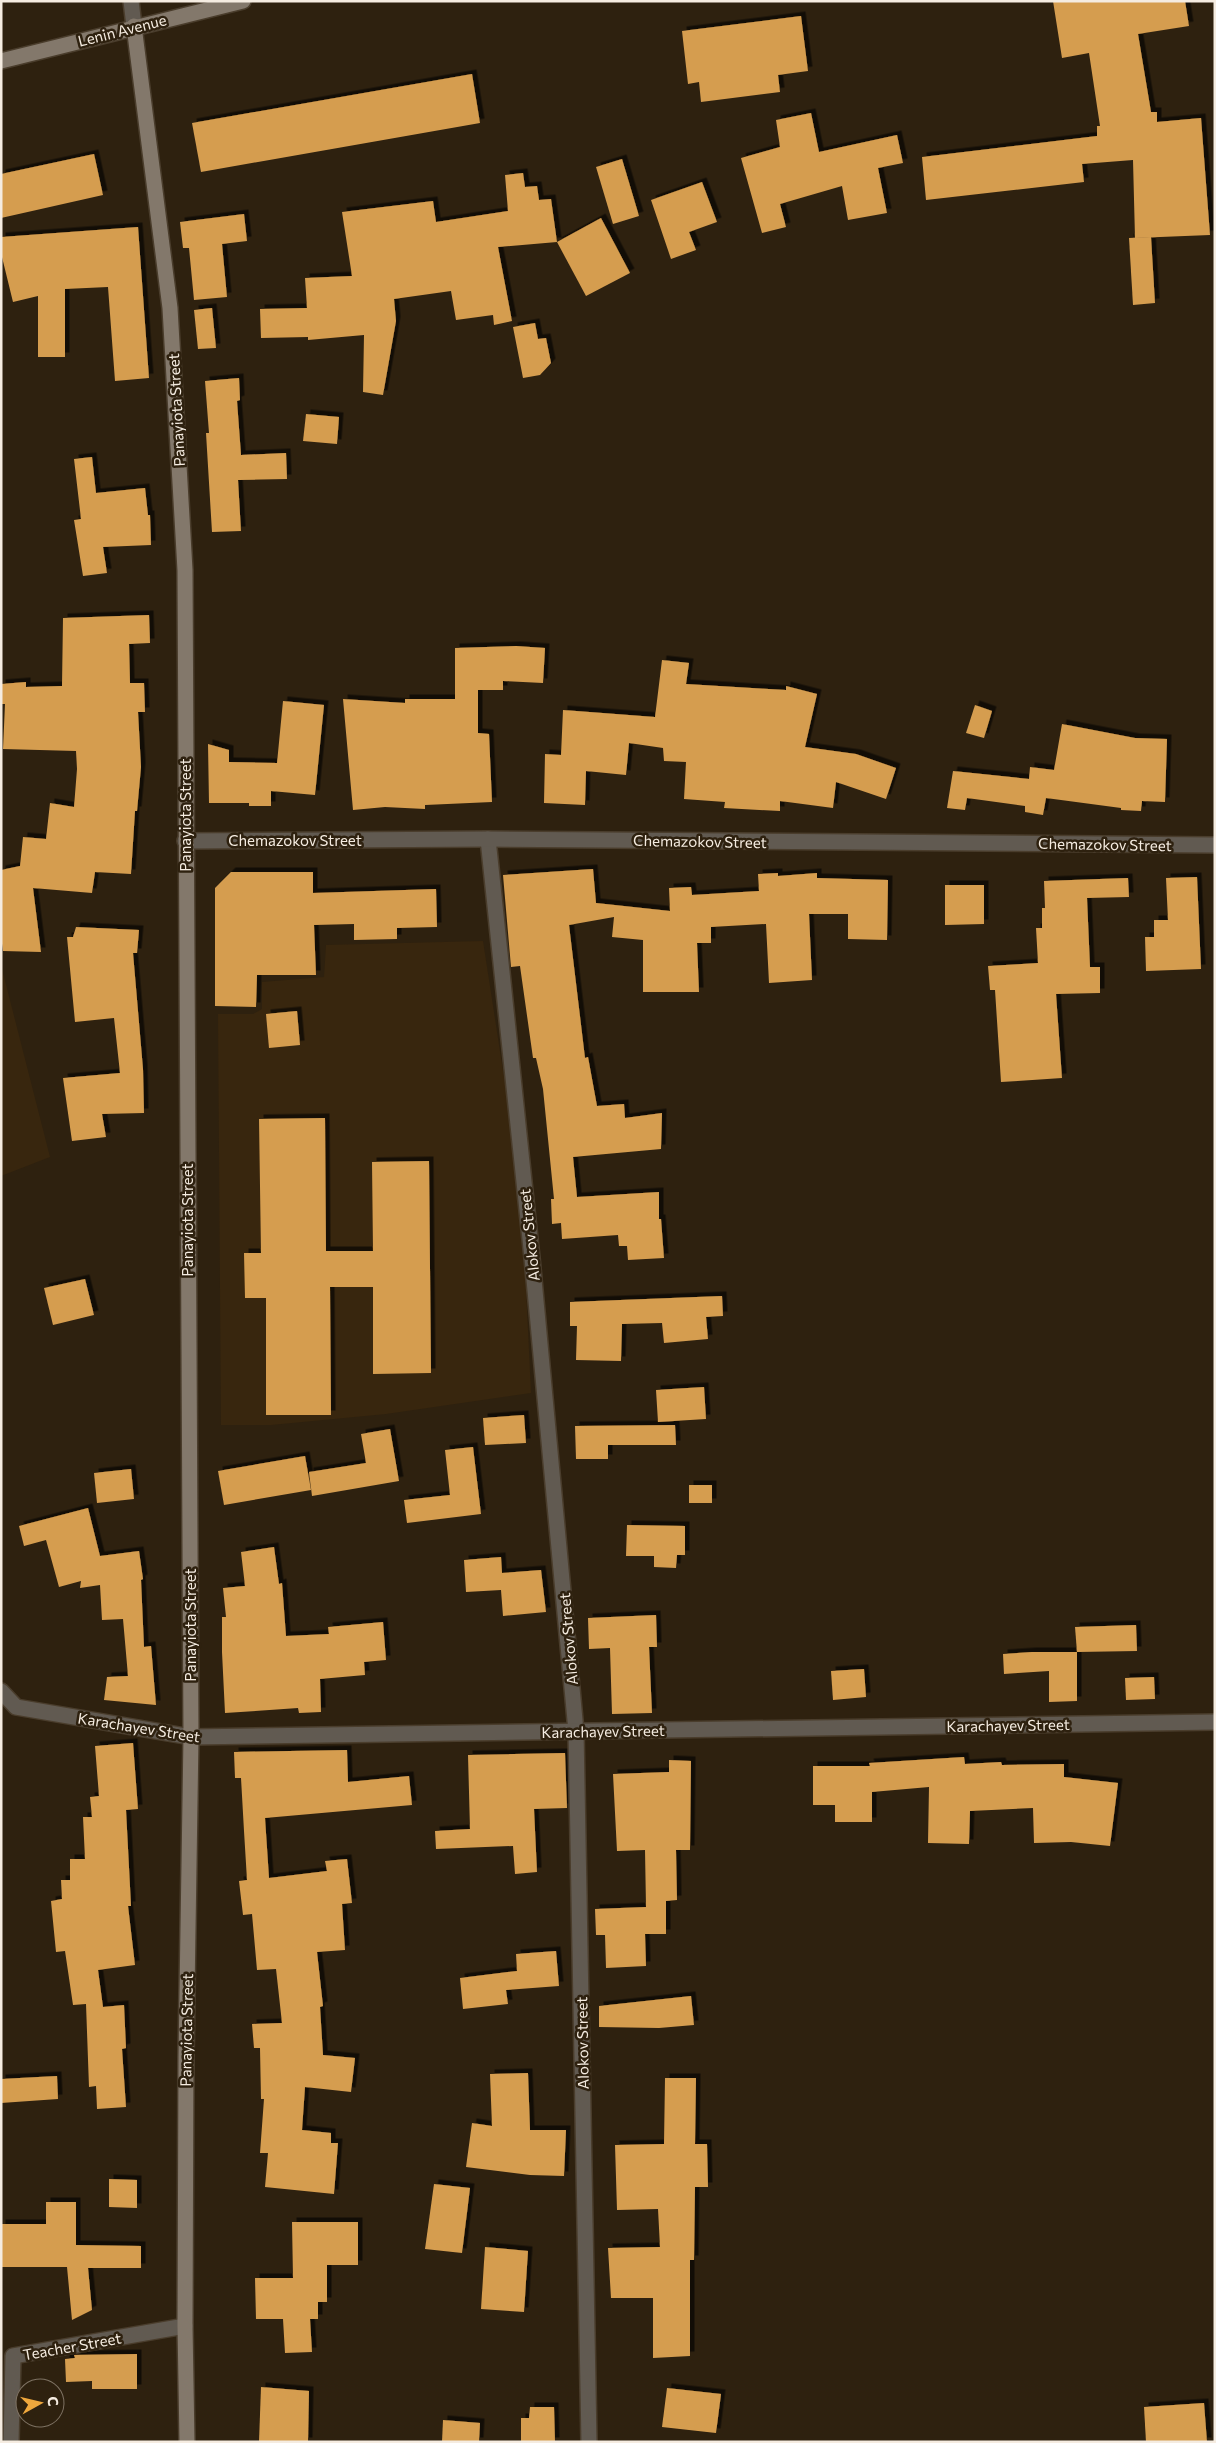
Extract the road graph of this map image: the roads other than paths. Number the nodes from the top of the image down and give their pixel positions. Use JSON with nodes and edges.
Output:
{"nodes":[{"id":1,"x":131,"y":1,"type":"edge"},
{"id":2,"x":243,"y":1,"type":"edge"},
{"id":3,"x":134,"y":26,"type":"junction"},
{"id":4,"x":1,"y":61,"type":"edge"},
{"id":5,"x":488,"y":839,"type":"junction"},
{"id":6,"x":185,"y":841,"type":"junction"},
{"id":7,"x":1215,"y":845,"type":"edge"},
{"id":8,"x":1,"y":1692,"type":"edge"},
{"id":9,"x":1215,"y":1722,"type":"edge"},
{"id":10,"x":576,"y":1731,"type":"junction"},
{"id":11,"x":191,"y":1737,"type":"junction"},
{"id":12,"x":184,"y":2326,"type":"junction"},
{"id":13,"x":11,"y":2442,"type":"edge"},
{"id":14,"x":186,"y":2442,"type":"edge"},
{"id":15,"x":589,"y":2442,"type":"edge"}],
"edges":[{"from":1,"to":3,"type":"street","name":"Panayiota Street"},
{"from":2,"to":3,"type":"street","name":"Lenin Avenue"},
{"from":3,"to":4,"type":"street","name":"Lenin Avenue"},
{"from":3,"to":6,"type":"street","name":"Panayiota Street"},
{"from":5,"to":6,"type":"street","name":"Chemazokov Street"},
{"from":5,"to":7,"type":"street","name":"Chemazokov Street"},
{"from":5,"to":10,"type":"street","name":"Alokov Street"},
{"from":6,"to":11,"type":"street","name":"Panayiota Street"},
{"from":8,"to":11,"type":"street","name":"Karachayev Street"},
{"from":9,"to":10,"type":"street","name":"Karachayev Street"},
{"from":10,"to":11,"type":"street","name":"Karachayev Street"},
{"from":10,"to":15,"type":"street","name":"Alokov Street"},
{"from":11,"to":12,"type":"street","name":"Panayiota Street"},
{"from":12,"to":13,"type":"street","name":"Teacher Street"},
{"from":12,"to":14,"type":"street","name":"Panayiota Street"}]}
